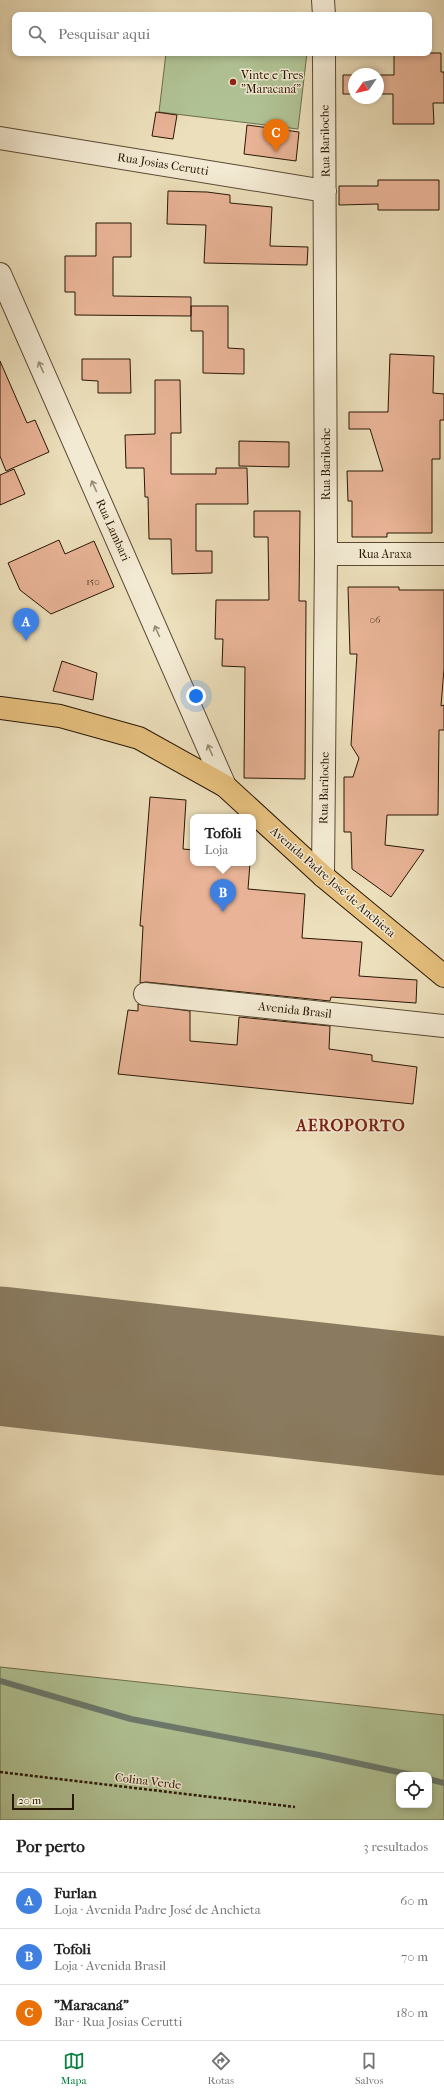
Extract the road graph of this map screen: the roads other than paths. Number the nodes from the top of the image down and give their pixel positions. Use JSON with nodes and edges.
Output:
{"nodes":[{"id":1,"x":323,"y":0,"type":"edge"},
{"id":2,"x":324,"y":12,"type":"edge"},
{"id":3,"x":324,"y":56,"type":"edge"},
{"id":4,"x":0,"y":138,"type":"edge"},
{"id":5,"x":326,"y":191,"type":"junction"},
{"id":6,"x":0,"y":274,"type":"edge"},
{"id":7,"x":326,"y":554,"type":"junction"},
{"id":8,"x":444,"y":554,"type":"edge"},
{"id":9,"x":0,"y":708,"type":"edge"},
{"id":10,"x":225,"y":786,"type":"junction"},
{"id":11,"x":255,"y":814,"type":"edge"},
{"id":12,"x":256,"y":814,"type":"edge"},
{"id":13,"x":323,"y":876,"type":"junction"},
{"id":14,"x":444,"y":976,"type":"edge"},
{"id":15,"x":145,"y":994,"type":"dead end"},
{"id":16,"x":444,"y":1026,"type":"edge"}],
"edges":[{"from":1,"to":2,"type":"street"},
{"from":3,"to":5,"type":"street","name":"Rua Bariloche"},
{"from":4,"to":5,"type":"street","name":"Rua Josias Cerutti"},
{"from":5,"to":7,"type":"street","name":"Rua Bariloche"},
{"from":10,"to":6,"type":"street","name":"Rua Lambari","one_way":true},
{"from":7,"to":8,"type":"street","name":"Rua Araxa"},
{"from":7,"to":13,"type":"street","name":"Rua Bariloche"},
{"from":9,"to":10,"type":"main road","name":"Avenida Padre José de Anchieta"},
{"from":10,"to":11,"type":"main road","name":"Avenida Padre José de Anchieta"},
{"from":12,"to":13,"type":"main road","name":"Avenida Padre José de Anchieta"},
{"from":13,"to":14,"type":"main road","name":"Avenida Padre José de Anchieta"},
{"from":15,"to":16,"type":"street","name":"Avenida Brasil"}]}
